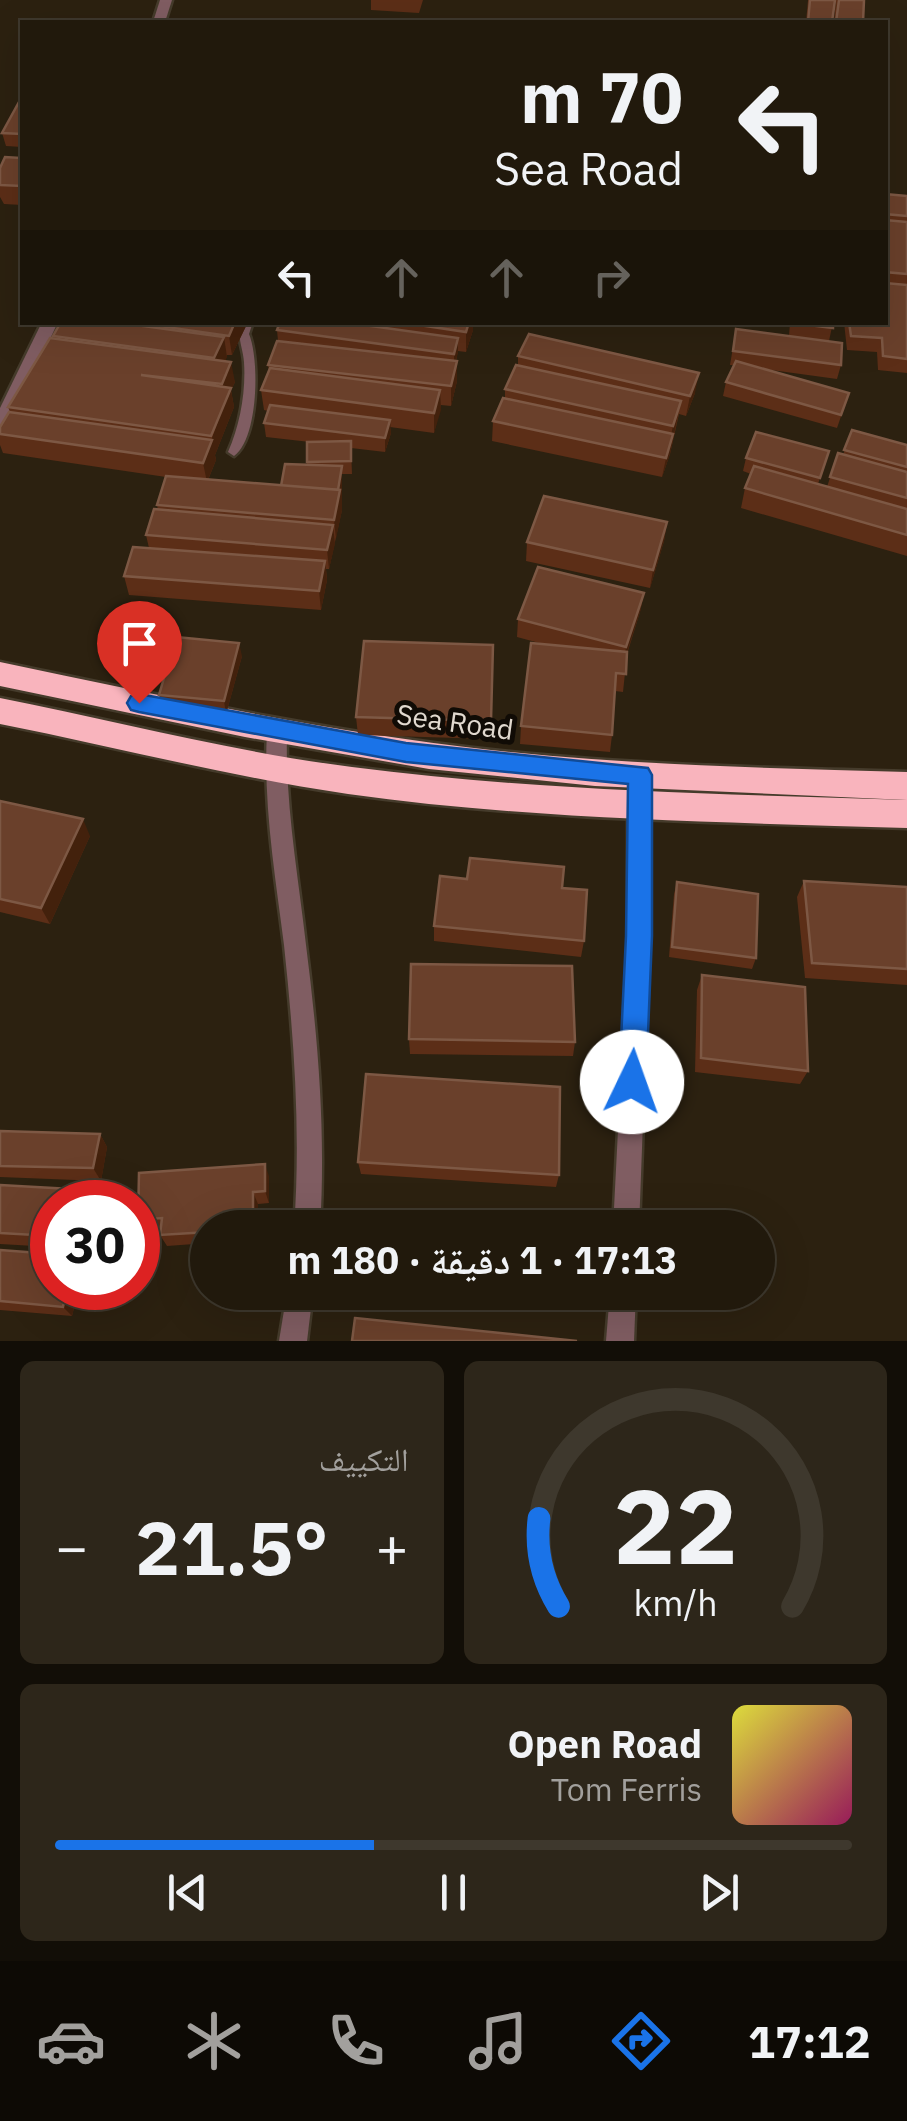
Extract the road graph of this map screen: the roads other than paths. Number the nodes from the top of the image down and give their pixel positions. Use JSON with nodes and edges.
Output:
{"nodes":[{"id":1,"x":49,"y":325,"type":"edge"},
{"id":2,"x":247,"y":325,"type":"edge"},
{"id":3,"x":0,"y":426,"type":"edge"},
{"id":4,"x":234,"y":452,"type":"dead end"},
{"id":5,"x":0,"y":674,"type":"edge"},
{"id":6,"x":2,"y":716,"type":"edge"},
{"id":7,"x":278,"y":732,"type":"junction"},
{"id":8,"x":274,"y":769,"type":"junction"},
{"id":9,"x":907,"y":786,"type":"edge"},
{"id":10,"x":639,"y":790,"type":"junction"},
{"id":11,"x":907,"y":814,"type":"edge"},
{"id":12,"x":308,"y":1210,"type":"edge"},
{"id":13,"x":627,"y":1210,"type":"edge"},
{"id":14,"x":297,"y":1310,"type":"edge"},
{"id":15,"x":621,"y":1310,"type":"edge"},
{"id":16,"x":292,"y":1341,"type":"edge"},
{"id":17,"x":620,"y":1341,"type":"edge"}],
"edges":[{"from":1,"to":3,"type":"street"},
{"from":2,"to":4,"type":"lane"},
{"from":5,"to":7,"type":"highway","name":"Sea Road"},
{"from":6,"to":8,"type":"highway","name":"Sea Road"},
{"from":7,"to":8,"type":"street"},
{"from":7,"to":10,"type":"highway","name":"Sea Road"},
{"from":8,"to":10,"type":"highway","name":"Sea Road"},
{"from":8,"to":12,"type":"street"},
{"from":9,"to":10,"type":"highway","name":"Sea Road"},
{"from":10,"to":11,"type":"highway","name":"Sea Road"},
{"from":10,"to":13,"type":"street"},
{"from":14,"to":16,"type":"street"},
{"from":15,"to":17,"type":"street"}]}
